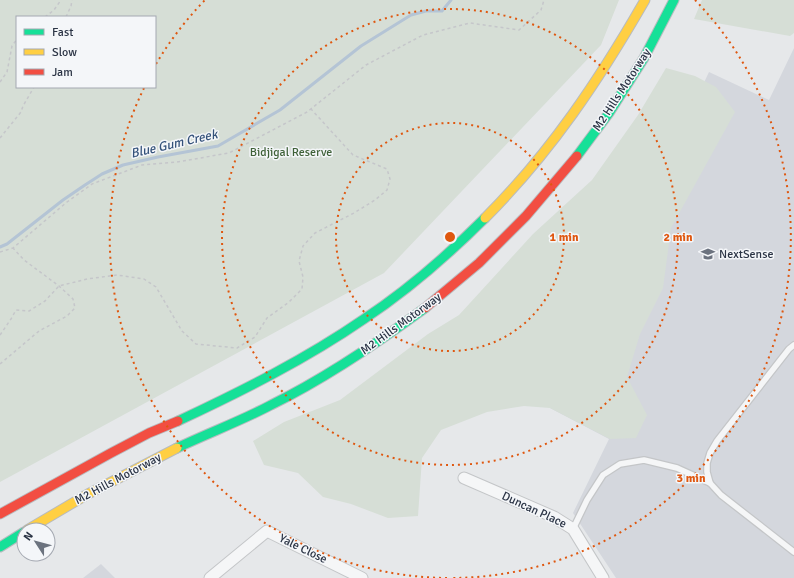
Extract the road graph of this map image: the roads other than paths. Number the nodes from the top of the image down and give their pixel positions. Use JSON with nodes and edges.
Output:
{"nodes":[{"id":1,"x":645,"y":0,"type":"edge"},
{"id":2,"x":674,"y":0,"type":"edge"},
{"id":3,"x":794,"y":345,"type":"edge"},
{"id":4,"x":464,"y":478,"type":"dead end"},
{"id":5,"x":710,"y":483,"type":"junction"},
{"id":6,"x":0,"y":514,"type":"edge"},
{"id":7,"x":40,"y":522,"type":"edge"},
{"id":8,"x":573,"y":529,"type":"junction"},
{"id":9,"x":16,"y":537,"type":"edge"},
{"id":10,"x":0,"y":547,"type":"edge"},
{"id":11,"x":794,"y":552,"type":"edge"},
{"id":12,"x":210,"y":578,"type":"edge"},
{"id":13,"x":362,"y":578,"type":"edge"},
{"id":14,"x":603,"y":578,"type":"edge"}],
"edges":[{"from":1,"to":6,"type":"highway","name":"M2 Hills Motorway"},
{"from":2,"to":7,"type":"highway","name":"M2 Hills Motorway"},
{"from":3,"to":5,"type":"lane"},
{"from":4,"to":8,"type":"street","name":"Duncan Place"},
{"from":5,"to":8,"type":"lane"},
{"from":5,"to":11,"type":"lane"},
{"from":8,"to":14,"type":"street","name":"Duncan Place"},
{"from":9,"to":10,"type":"highway"},
{"from":12,"to":13,"type":"street","name":"Yale Close"}]}
